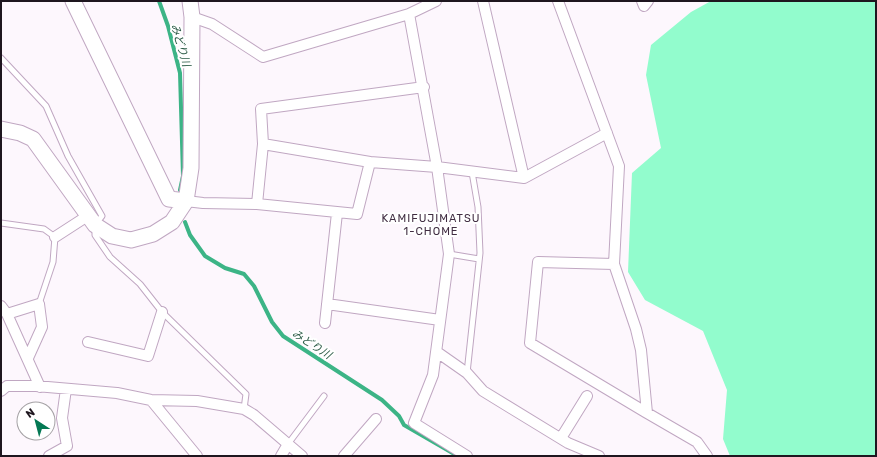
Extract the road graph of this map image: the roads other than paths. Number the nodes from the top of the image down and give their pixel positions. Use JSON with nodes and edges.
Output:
{"nodes":[{"id":1,"x":73,"y":1,"type":"edge"},
{"id":2,"x":190,"y":1,"type":"edge"},
{"id":3,"x":436,"y":1,"type":"edge"},
{"id":4,"x":483,"y":1,"type":"edge"},
{"id":5,"x":558,"y":1,"type":"edge"},
{"id":6,"x":642,"y":1,"type":"edge"},
{"id":7,"x":648,"y":1,"type":"edge"},
{"id":8,"x":409,"y":14,"type":"junction"},
{"id":9,"x":192,"y":17,"type":"junction"},
{"id":10,"x":1,"y":58,"type":"edge"},
{"id":11,"x":424,"y":86,"type":"junction"},
{"id":12,"x":1,"y":129,"type":"edge"},
{"id":13,"x":607,"y":133,"type":"junction"},
{"id":14,"x":263,"y":144,"type":"junction"},
{"id":15,"x":370,"y":162,"type":"junction"},
{"id":16,"x":437,"y":167,"type":"junction"},
{"id":17,"x":472,"y":172,"type":"junction"},
{"id":18,"x":524,"y":178,"type":"junction"},
{"id":19,"x":186,"y":201,"type":"junction"},
{"id":20,"x":257,"y":204,"type":"junction"},
{"id":21,"x":337,"y":213,"type":"junction"},
{"id":22,"x":92,"y":220,"type":"junction"},
{"id":23,"x":1,"y":223,"type":"edge"},
{"id":24,"x":55,"y":237,"type":"junction"},
{"id":25,"x":449,"y":254,"type":"junction"},
{"id":26,"x":479,"y":259,"type":"junction"},
{"id":27,"x":614,"y":264,"type":"junction"},
{"id":28,"x":38,"y":304,"type":"junction"},
{"id":29,"x":327,"y":304,"type":"junction"},
{"id":30,"x":4,"y":310,"type":"edge"},
{"id":31,"x":162,"y":312,"type":"junction"},
{"id":32,"x":440,"y":320,"type":"junction"},
{"id":33,"x":325,"y":323,"type":"dead end"},
{"id":34,"x":88,"y":342,"type":"dead end"},
{"id":35,"x":437,"y":352,"type":"junction"},
{"id":36,"x":28,"y":358,"type":"junction"},
{"id":37,"x":467,"y":372,"type":"junction"},
{"id":38,"x":40,"y":387,"type":"junction"},
{"id":39,"x":66,"y":389,"type":"junction"},
{"id":40,"x":1,"y":391,"type":"edge"},
{"id":41,"x":324,"y":396,"type":"dead end"},
{"id":42,"x":587,"y":396,"type":"dead end"},
{"id":43,"x":151,"y":400,"type":"junction"},
{"id":44,"x":244,"y":410,"type":"junction"},
{"id":45,"x":647,"y":413,"type":"junction"},
{"id":46,"x":376,"y":419,"type":"dead end"},
{"id":47,"x":561,"y":438,"type":"junction"},
{"id":48,"x":288,"y":444,"type":"junction"},
{"id":49,"x":49,"y":456,"type":"edge"},
{"id":50,"x":197,"y":456,"type":"edge"},
{"id":51,"x":281,"y":456,"type":"edge"},
{"id":52,"x":302,"y":456,"type":"edge"},
{"id":53,"x":344,"y":456,"type":"edge"},
{"id":54,"x":467,"y":456,"type":"edge"},
{"id":55,"x":599,"y":456,"type":"edge"},
{"id":56,"x":707,"y":456,"type":"edge"}],
"edges":[{"from":1,"to":19,"type":"street"},
{"from":2,"to":9,"type":"street"},
{"from":3,"to":8,"type":"street"},
{"from":4,"to":18,"type":"street"},
{"from":5,"to":13,"type":"street"},
{"from":6,"to":7,"type":"street"},
{"from":8,"to":9,"type":"street"},
{"from":8,"to":11,"type":"street"},
{"from":9,"to":19,"type":"street"},
{"from":10,"to":22,"type":"lane"},
{"from":11,"to":14,"type":"street"},
{"from":11,"to":16,"type":"street"},
{"from":12,"to":22,"type":"street"},
{"from":13,"to":18,"type":"street"},
{"from":13,"to":27,"type":"street"},
{"from":14,"to":15,"type":"street"},
{"from":14,"to":20,"type":"street"},
{"from":15,"to":16,"type":"street"},
{"from":15,"to":21,"type":"street"},
{"from":16,"to":17,"type":"street"},
{"from":16,"to":25,"type":"street"},
{"from":17,"to":18,"type":"street"},
{"from":17,"to":26,"type":"lane"},
{"from":19,"to":20,"type":"street"},
{"from":19,"to":22,"type":"street"},
{"from":20,"to":21,"type":"street"},
{"from":21,"to":29,"type":"street"},
{"from":22,"to":24,"type":"street"},
{"from":22,"to":31,"type":"lane"},
{"from":23,"to":24,"type":"lane"},
{"from":24,"to":28,"type":"lane"},
{"from":25,"to":26,"type":"lane"},
{"from":25,"to":32,"type":"street"},
{"from":26,"to":37,"type":"lane"},
{"from":27,"to":45,"type":"street"},
{"from":27,"to":45,"type":"street"},
{"from":28,"to":30,"type":"street"},
{"from":28,"to":36,"type":"street"},
{"from":29,"to":32,"type":"street"},
{"from":29,"to":33,"type":"street"},
{"from":30,"to":36,"type":"street"},
{"from":31,"to":34,"type":"street"},
{"from":31,"to":44,"type":"lane"},
{"from":32,"to":35,"type":"street"},
{"from":35,"to":37,"type":"street"},
{"from":35,"to":54,"type":"street"},
{"from":36,"to":38,"type":"street"},
{"from":37,"to":47,"type":"street"},
{"from":38,"to":39,"type":"street"},
{"from":38,"to":40,"type":"street"},
{"from":39,"to":43,"type":"street"},
{"from":39,"to":49,"type":"street"},
{"from":41,"to":48,"type":"lane"},
{"from":42,"to":47,"type":"street"},
{"from":43,"to":44,"type":"street"},
{"from":43,"to":50,"type":"street"},
{"from":44,"to":48,"type":"street"},
{"from":45,"to":56,"type":"street"},
{"from":46,"to":53,"type":"street"},
{"from":47,"to":55,"type":"street"},
{"from":48,"to":51,"type":"street"},
{"from":48,"to":52,"type":"street"}]}
